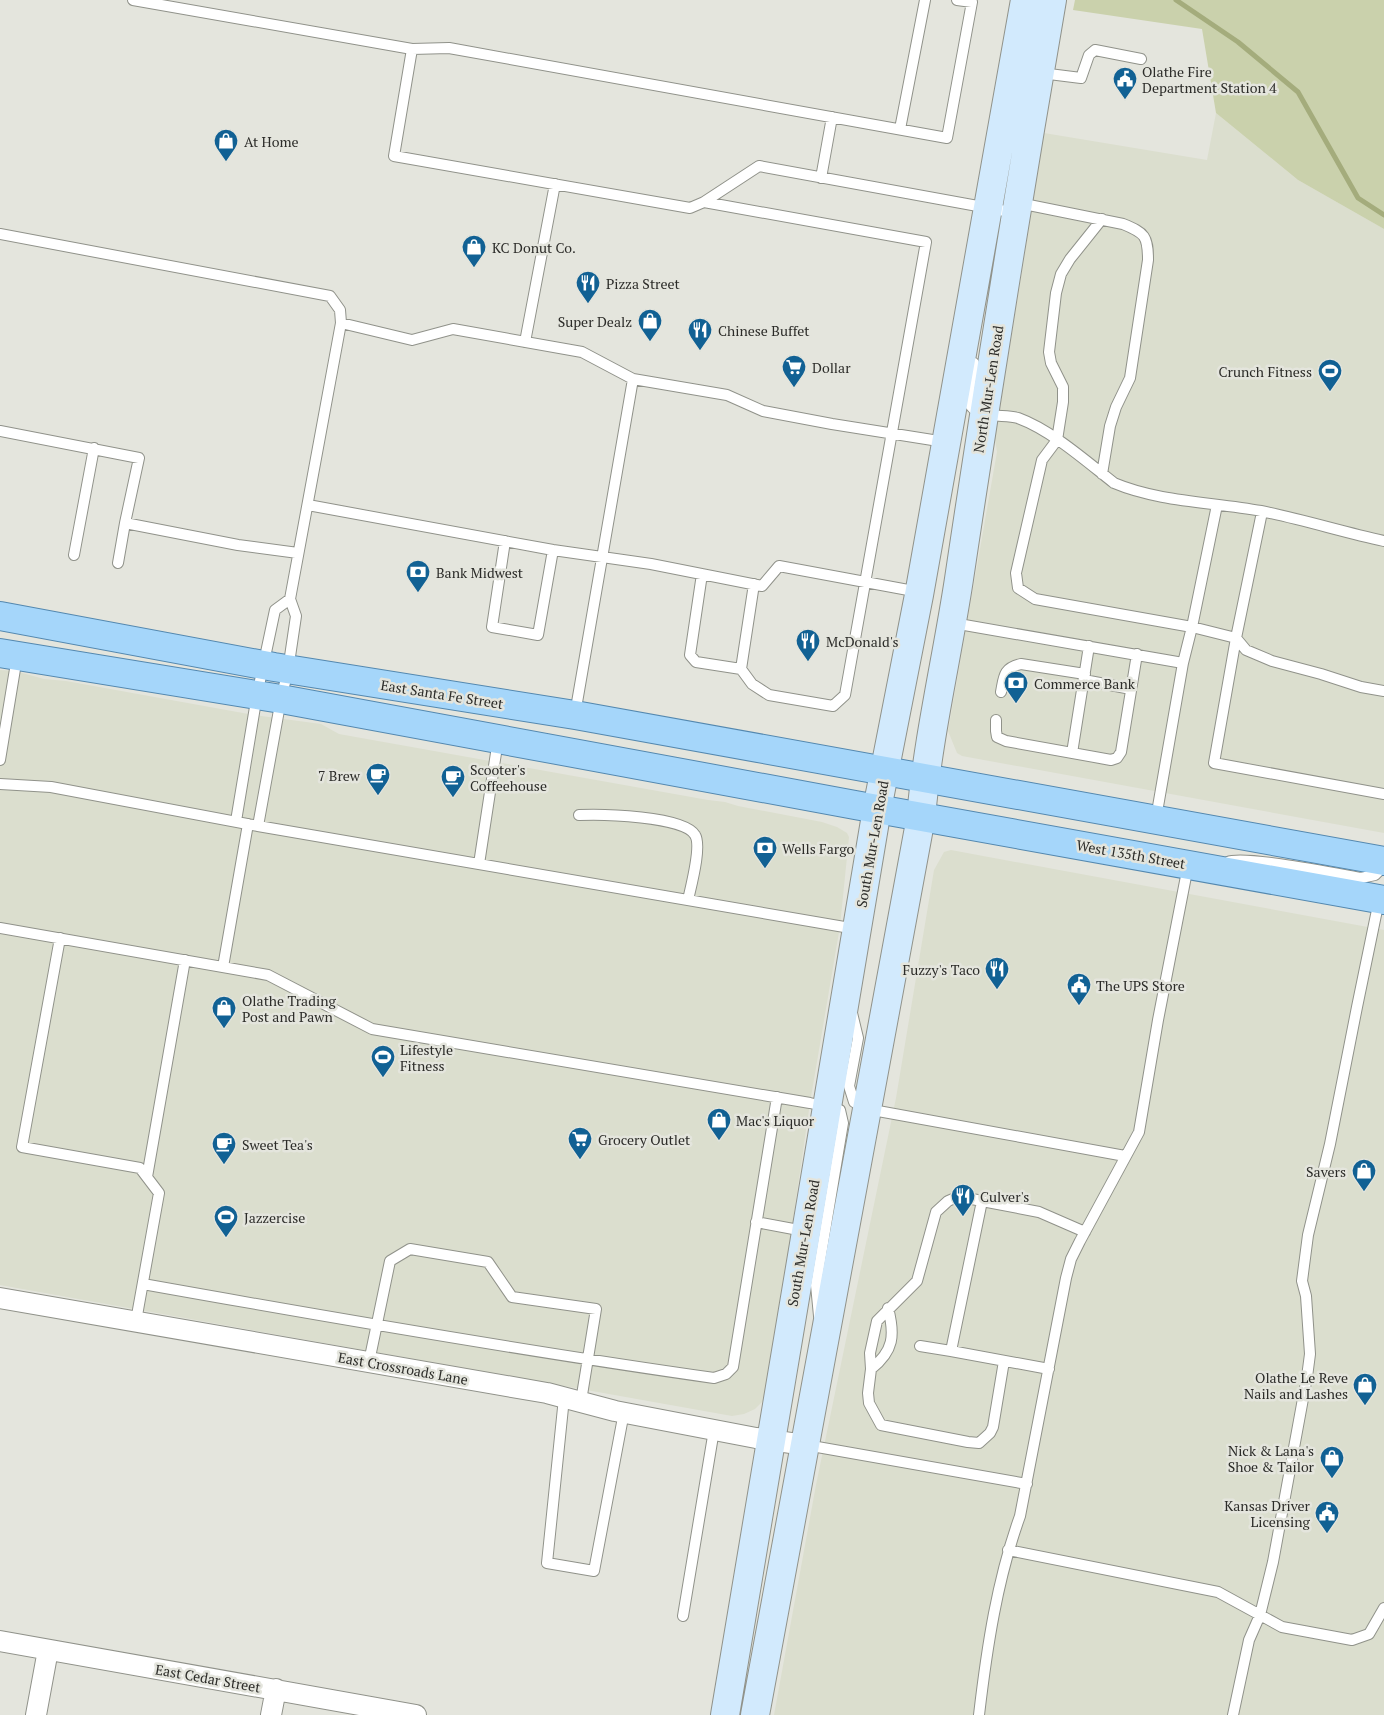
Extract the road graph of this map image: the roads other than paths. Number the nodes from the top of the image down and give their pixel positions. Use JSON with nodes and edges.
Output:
{"nodes":[{"id":1,"x":133,"y":0,"type":"edge"},
{"id":2,"x":924,"y":0,"type":"edge"},
{"id":3,"x":958,"y":0,"type":"edge"},
{"id":4,"x":1026,"y":0,"type":"edge"},
{"id":5,"x":1052,"y":0,"type":"edge"},
{"id":6,"x":412,"y":49,"type":"junction"},
{"id":7,"x":1141,"y":59,"type":"dead end"},
{"id":8,"x":1040,"y":73,"type":"junction"},
{"id":9,"x":832,"y":117,"type":"junction"},
{"id":10,"x":900,"y":129,"type":"junction"},
{"id":11,"x":821,"y":178,"type":"junction"},
{"id":12,"x":554,"y":184,"type":"junction"},
{"id":13,"x":704,"y":202,"type":"junction"},
{"id":14,"x":988,"y":208,"type":"junction"},
{"id":15,"x":1018,"y":208,"type":"junction"},
{"id":16,"x":1102,"y":219,"type":"junction"},
{"id":17,"x":0,"y":234,"type":"edge"},
{"id":18,"x":341,"y":323,"type":"junction"},
{"id":19,"x":525,"y":342,"type":"junction"},
{"id":20,"x":976,"y":352,"type":"dead end"},
{"id":21,"x":633,"y":379,"type":"junction"},
{"id":22,"x":984,"y":413,"type":"junction"},
{"id":23,"x":0,"y":431,"type":"edge"},
{"id":24,"x":892,"y":433,"type":"junction"},
{"id":25,"x":1057,"y":440,"type":"junction"},
{"id":26,"x":946,"y":442,"type":"junction"},
{"id":27,"x":94,"y":448,"type":"junction"},
{"id":28,"x":1102,"y":474,"type":"junction"},
{"id":29,"x":308,"y":505,"type":"junction"},
{"id":30,"x":1217,"y":505,"type":"junction"},
{"id":31,"x":1262,"y":512,"type":"junction"},
{"id":32,"x":125,"y":523,"type":"junction"},
{"id":33,"x":505,"y":541,"type":"junction"},
{"id":34,"x":1384,"y":541,"type":"edge"},
{"id":35,"x":553,"y":550,"type":"junction"},
{"id":36,"x":298,"y":553,"type":"junction"},
{"id":37,"x":74,"y":555,"type":"dead end"},
{"id":38,"x":602,"y":556,"type":"junction"},
{"id":39,"x":118,"y":563,"type":"dead end"},
{"id":40,"x":702,"y":574,"type":"junction"},
{"id":41,"x":866,"y":581,"type":"junction"},
{"id":42,"x":754,"y":584,"type":"junction"},
{"id":43,"x":919,"y":592,"type":"junction"},
{"id":44,"x":290,"y":599,"type":"junction"},
{"id":45,"x":0,"y":616,"type":"edge"},
{"id":46,"x":952,"y":622,"type":"junction"},
{"id":47,"x":1192,"y":627,"type":"junction"},
{"id":48,"x":1236,"y":638,"type":"junction"},
{"id":49,"x":1089,"y":646,"type":"junction"},
{"id":50,"x":1137,"y":654,"type":"junction"},
{"id":51,"x":9,"y":655,"type":"edge"},
{"id":52,"x":1183,"y":663,"type":"junction"},
{"id":53,"x":275,"y":668,"type":"junction"},
{"id":54,"x":741,"y":668,"type":"junction"},
{"id":55,"x":1084,"y":677,"type":"junction"},
{"id":56,"x":1131,"y":689,"type":"junction"},
{"id":57,"x":1384,"y":691,"type":"edge"},
{"id":58,"x":1001,"y":692,"type":"dead end"},
{"id":59,"x":269,"y":697,"type":"junction"},
{"id":60,"x":575,"y":715,"type":"junction"},
{"id":61,"x":996,"y":720,"type":"dead end"},
{"id":62,"x":498,"y":739,"type":"junction"},
{"id":63,"x":1072,"y":752,"type":"junction"},
{"id":64,"x":0,"y":760,"type":"edge"},
{"id":65,"x":884,"y":771,"type":"junction"},
{"id":66,"x":925,"y":778,"type":"junction"},
{"id":67,"x":0,"y":784,"type":"edge"},
{"id":68,"x":1384,"y":794,"type":"edge"},
{"id":69,"x":877,"y":809,"type":"junction"},
{"id":70,"x":579,"y":815,"type":"dead end"},
{"id":71,"x":921,"y":817,"type":"junction"},
{"id":72,"x":1156,"y":820,"type":"junction"},
{"id":73,"x":236,"y":821,"type":"junction"},
{"id":74,"x":253,"y":825,"type":"junction"},
{"id":75,"x":1384,"y":861,"type":"edge"},
{"id":76,"x":479,"y":864,"type":"junction"},
{"id":77,"x":1384,"y":866,"type":"edge"},
{"id":78,"x":1199,"y":867,"type":"junction"},
{"id":79,"x":1384,"y":899,"type":"edge"},
{"id":80,"x":688,"y":900,"type":"junction"},
{"id":81,"x":0,"y":929,"type":"edge"},
{"id":82,"x":857,"y":929,"type":"junction"},
{"id":83,"x":60,"y":938,"type":"junction"},
{"id":84,"x":185,"y":960,"type":"junction"},
{"id":85,"x":223,"y":967,"type":"junction"},
{"id":86,"x":847,"y":989,"type":"junction"},
{"id":87,"x":777,"y":1098,"type":"junction"},
{"id":88,"x":827,"y":1106,"type":"junction"},
{"id":89,"x":867,"y":1109,"type":"junction"},
{"id":90,"x":1126,"y":1156,"type":"junction"},
{"id":91,"x":147,"y":1177,"type":"junction"},
{"id":92,"x":982,"y":1201,"type":"junction"},
{"id":93,"x":756,"y":1222,"type":"junction"},
{"id":94,"x":805,"y":1231,"type":"junction"},
{"id":95,"x":1085,"y":1232,"type":"junction"},
{"id":96,"x":143,"y":1284,"type":"junction"},
{"id":97,"x":0,"y":1298,"type":"edge"},
{"id":98,"x":888,"y":1308,"type":"junction"},
{"id":99,"x":136,"y":1321,"type":"junction"},
{"id":100,"x":376,"y":1326,"type":"junction"},
{"id":101,"x":920,"y":1346,"type":"dead end"},
{"id":102,"x":951,"y":1351,"type":"junction"},
{"id":103,"x":822,"y":1352,"type":"junction"},
{"id":104,"x":588,"y":1360,"type":"junction"},
{"id":105,"x":1004,"y":1361,"type":"junction"},
{"id":106,"x":369,"y":1362,"type":"junction"},
{"id":107,"x":871,"y":1369,"type":"junction"},
{"id":108,"x":1049,"y":1369,"type":"junction"},
{"id":109,"x":573,"y":1400,"type":"junction"},
{"id":110,"x":624,"y":1412,"type":"junction"},
{"id":111,"x":714,"y":1430,"type":"junction"},
{"id":112,"x":770,"y":1440,"type":"junction"},
{"id":113,"x":805,"y":1445,"type":"junction"},
{"id":114,"x":1027,"y":1484,"type":"junction"},
{"id":115,"x":1008,"y":1550,"type":"junction"},
{"id":116,"x":1384,"y":1608,"type":"edge"},
{"id":117,"x":1260,"y":1615,"type":"junction"},
{"id":118,"x":683,"y":1616,"type":"dead end"},
{"id":119,"x":0,"y":1641,"type":"edge"},
{"id":120,"x":48,"y":1650,"type":"junction"},
{"id":121,"x":276,"y":1690,"type":"junction"},
{"id":122,"x":351,"y":1709,"type":"edge"},
{"id":123,"x":36,"y":1715,"type":"edge"},
{"id":124,"x":271,"y":1715,"type":"edge"},
{"id":125,"x":416,"y":1715,"type":"edge"},
{"id":126,"x":725,"y":1715,"type":"edge"},
{"id":127,"x":754,"y":1715,"type":"edge"},
{"id":128,"x":979,"y":1715,"type":"edge"},
{"id":129,"x":1233,"y":1715,"type":"edge"}],
"edges":[{"from":1,"to":6,"type":"lane"},
{"from":2,"to":10,"type":"lane"},
{"from":3,"to":10,"type":"lane"},
{"from":4,"to":14,"type":"main road"},
{"from":5,"to":8,"type":"main road","name":"North Mur-Len Road"},
{"from":6,"to":9,"type":"lane"},
{"from":6,"to":12,"type":"lane"},
{"from":7,"to":8,"type":"lane"},
{"from":8,"to":15,"type":"main road","name":"North Mur-Len Road"},
{"from":9,"to":10,"type":"lane"},
{"from":9,"to":11,"type":"lane"},
{"from":11,"to":13,"type":"lane"},
{"from":11,"to":14,"type":"lane"},
{"from":12,"to":13,"type":"lane"},
{"from":12,"to":19,"type":"lane"},
{"from":13,"to":24,"type":"lane"},
{"from":14,"to":15,"type":"lane"},
{"from":14,"to":26,"type":"main road"},
{"from":15,"to":16,"type":"lane"},
{"from":15,"to":22,"type":"main road","name":"North Mur-Len Road"},
{"from":16,"to":25,"type":"lane"},
{"from":16,"to":28,"type":"lane"},
{"from":17,"to":18,"type":"lane"},
{"from":18,"to":19,"type":"lane"},
{"from":18,"to":29,"type":"lane"},
{"from":19,"to":21,"type":"lane"},
{"from":20,"to":22,"type":"lane"},
{"from":21,"to":24,"type":"lane"},
{"from":21,"to":38,"type":"lane"},
{"from":22,"to":25,"type":"lane"},
{"from":22,"to":46,"type":"main road","name":"North Mur-Len Road"},
{"from":23,"to":27,"type":"lane"},
{"from":24,"to":26,"type":"lane"},
{"from":24,"to":41,"type":"lane"},
{"from":25,"to":28,"type":"lane"},
{"from":25,"to":47,"type":"lane"},
{"from":26,"to":43,"type":"main road"},
{"from":27,"to":32,"type":"lane"},
{"from":27,"to":37,"type":"lane"},
{"from":28,"to":30,"type":"lane"},
{"from":29,"to":33,"type":"lane"},
{"from":29,"to":36,"type":"lane"},
{"from":30,"to":31,"type":"lane"},
{"from":30,"to":47,"type":"lane"},
{"from":31,"to":34,"type":"lane"},
{"from":31,"to":48,"type":"lane"},
{"from":32,"to":36,"type":"lane"},
{"from":32,"to":39,"type":"lane"},
{"from":33,"to":35,"type":"lane"},
{"from":33,"to":35,"type":"lane"},
{"from":35,"to":38,"type":"lane"},
{"from":36,"to":44,"type":"lane"},
{"from":38,"to":40,"type":"lane"},
{"from":38,"to":60,"type":"lane"},
{"from":40,"to":42,"type":"lane"},
{"from":40,"to":54,"type":"lane"},
{"from":41,"to":42,"type":"lane"},
{"from":41,"to":43,"type":"lane"},
{"from":41,"to":54,"type":"lane"},
{"from":42,"to":54,"type":"lane"},
{"from":43,"to":65,"type":"main road"},
{"from":44,"to":53,"type":"lane"},
{"from":44,"to":53,"type":"lane"},
{"from":45,"to":53,"type":"main road","name":"East Santa Fe Street"},
{"from":46,"to":49,"type":"lane"},
{"from":46,"to":66,"type":"main road","name":"North Mur-Len Road"},
{"from":47,"to":48,"type":"lane"},
{"from":47,"to":52,"type":"lane"},
{"from":48,"to":57,"type":"lane"},
{"from":48,"to":68,"type":"lane"},
{"from":49,"to":50,"type":"lane"},
{"from":49,"to":55,"type":"lane"},
{"from":50,"to":52,"type":"lane"},
{"from":50,"to":56,"type":"lane"},
{"from":51,"to":59,"type":"main road"},
{"from":51,"to":64,"type":"lane"},
{"from":52,"to":72,"type":"lane"},
{"from":53,"to":59,"type":"lane"},
{"from":53,"to":59,"type":"lane"},
{"from":53,"to":60,"type":"main road","name":"East Santa Fe Street"},
{"from":55,"to":56,"type":"lane"},
{"from":55,"to":58,"type":"lane"},
{"from":55,"to":63,"type":"lane"},
{"from":56,"to":63,"type":"lane"},
{"from":59,"to":62,"type":"main road"},
{"from":59,"to":73,"type":"lane"},
{"from":59,"to":74,"type":"lane"},
{"from":60,"to":65,"type":"main road","name":"East Santa Fe Street"},
{"from":61,"to":63,"type":"lane"},
{"from":62,"to":69,"type":"main road"},
{"from":62,"to":76,"type":"lane"},
{"from":65,"to":66,"type":"main road"},
{"from":65,"to":69,"type":"main road","name":"South Mur-Len Road"},
{"from":66,"to":71,"type":"main road"},
{"from":66,"to":72,"type":"main road"},
{"from":67,"to":73,"type":"lane"},
{"from":69,"to":71,"type":"main road","name":"West 135th Street"},
{"from":69,"to":82,"type":"main road","name":"South Mur-Len Road"},
{"from":70,"to":80,"type":"lane"},
{"from":71,"to":78,"type":"main road","name":"West 135th Street"},
{"from":71,"to":89,"type":"main road"},
{"from":72,"to":75,"type":"main road"},
{"from":73,"to":74,"type":"lane"},
{"from":74,"to":76,"type":"lane"},
{"from":74,"to":85,"type":"lane"},
{"from":76,"to":80,"type":"lane"},
{"from":77,"to":78,"type":"lane"},
{"from":78,"to":79,"type":"main road","name":"West 135th Street"},
{"from":78,"to":90,"type":"lane"},
{"from":79,"to":117,"type":"lane"},
{"from":80,"to":82,"type":"lane"},
{"from":81,"to":83,"type":"lane"},
{"from":82,"to":86,"type":"main road","name":"South Mur-Len Road"},
{"from":83,"to":84,"type":"lane"},
{"from":83,"to":91,"type":"lane"},
{"from":84,"to":85,"type":"lane"},
{"from":84,"to":91,"type":"lane"},
{"from":85,"to":87,"type":"lane"},
{"from":86,"to":88,"type":"main road","name":"South Mur-Len Road"},
{"from":86,"to":89,"type":"lane"},
{"from":87,"to":88,"type":"lane"},
{"from":87,"to":93,"type":"lane"},
{"from":88,"to":94,"type":"main road","name":"South Mur-Len Road"},
{"from":88,"to":103,"type":"lane"},
{"from":89,"to":90,"type":"lane"},
{"from":89,"to":103,"type":"main road"},
{"from":90,"to":95,"type":"lane"},
{"from":91,"to":96,"type":"lane"},
{"from":92,"to":95,"type":"lane"},
{"from":92,"to":98,"type":"lane"},
{"from":92,"to":102,"type":"lane"},
{"from":93,"to":94,"type":"lane"},
{"from":93,"to":104,"type":"lane"},
{"from":94,"to":112,"type":"main road","name":"South Mur-Len Road"},
{"from":95,"to":108,"type":"lane"},
{"from":96,"to":99,"type":"lane"},
{"from":96,"to":100,"type":"lane"},
{"from":97,"to":99,"type":"street","name":"East Crossroads Lane"},
{"from":98,"to":107,"type":"lane"},
{"from":98,"to":107,"type":"lane"},
{"from":99,"to":106,"type":"street","name":"East Crossroads Lane"},
{"from":100,"to":104,"type":"lane"},
{"from":100,"to":104,"type":"lane"},
{"from":100,"to":106,"type":"lane"},
{"from":101,"to":102,"type":"lane"},
{"from":102,"to":105,"type":"lane"},
{"from":103,"to":113,"type":"main road"},
{"from":104,"to":109,"type":"lane"},
{"from":105,"to":107,"type":"lane"},
{"from":105,"to":108,"type":"lane"},
{"from":106,"to":109,"type":"street","name":"East Crossroads Lane"},
{"from":108,"to":114,"type":"lane"},
{"from":109,"to":110,"type":"street","name":"East Crossroads Lane"},
{"from":109,"to":110,"type":"lane"},
{"from":110,"to":111,"type":"street","name":"East Crossroads Lane"},
{"from":111,"to":112,"type":"street","name":"East Crossroads Lane"},
{"from":111,"to":118,"type":"lane"},
{"from":112,"to":113,"type":"street","name":"East Crossroads Lane"},
{"from":112,"to":126,"type":"main road","name":"South Mur-Len Road"},
{"from":113,"to":114,"type":"lane"},
{"from":113,"to":127,"type":"main road"},
{"from":114,"to":115,"type":"lane"},
{"from":115,"to":117,"type":"lane"},
{"from":115,"to":128,"type":"lane"},
{"from":116,"to":117,"type":"lane"},
{"from":117,"to":129,"type":"lane"},
{"from":119,"to":120,"type":"street","name":"East Cedar Street"},
{"from":120,"to":121,"type":"street","name":"East Cedar Street"},
{"from":120,"to":123,"type":"street"},
{"from":121,"to":122,"type":"street","name":"East Cedar Street"},
{"from":121,"to":124,"type":"street"},
{"from":122,"to":125,"type":"street","name":"East Cedar Street"}]}
